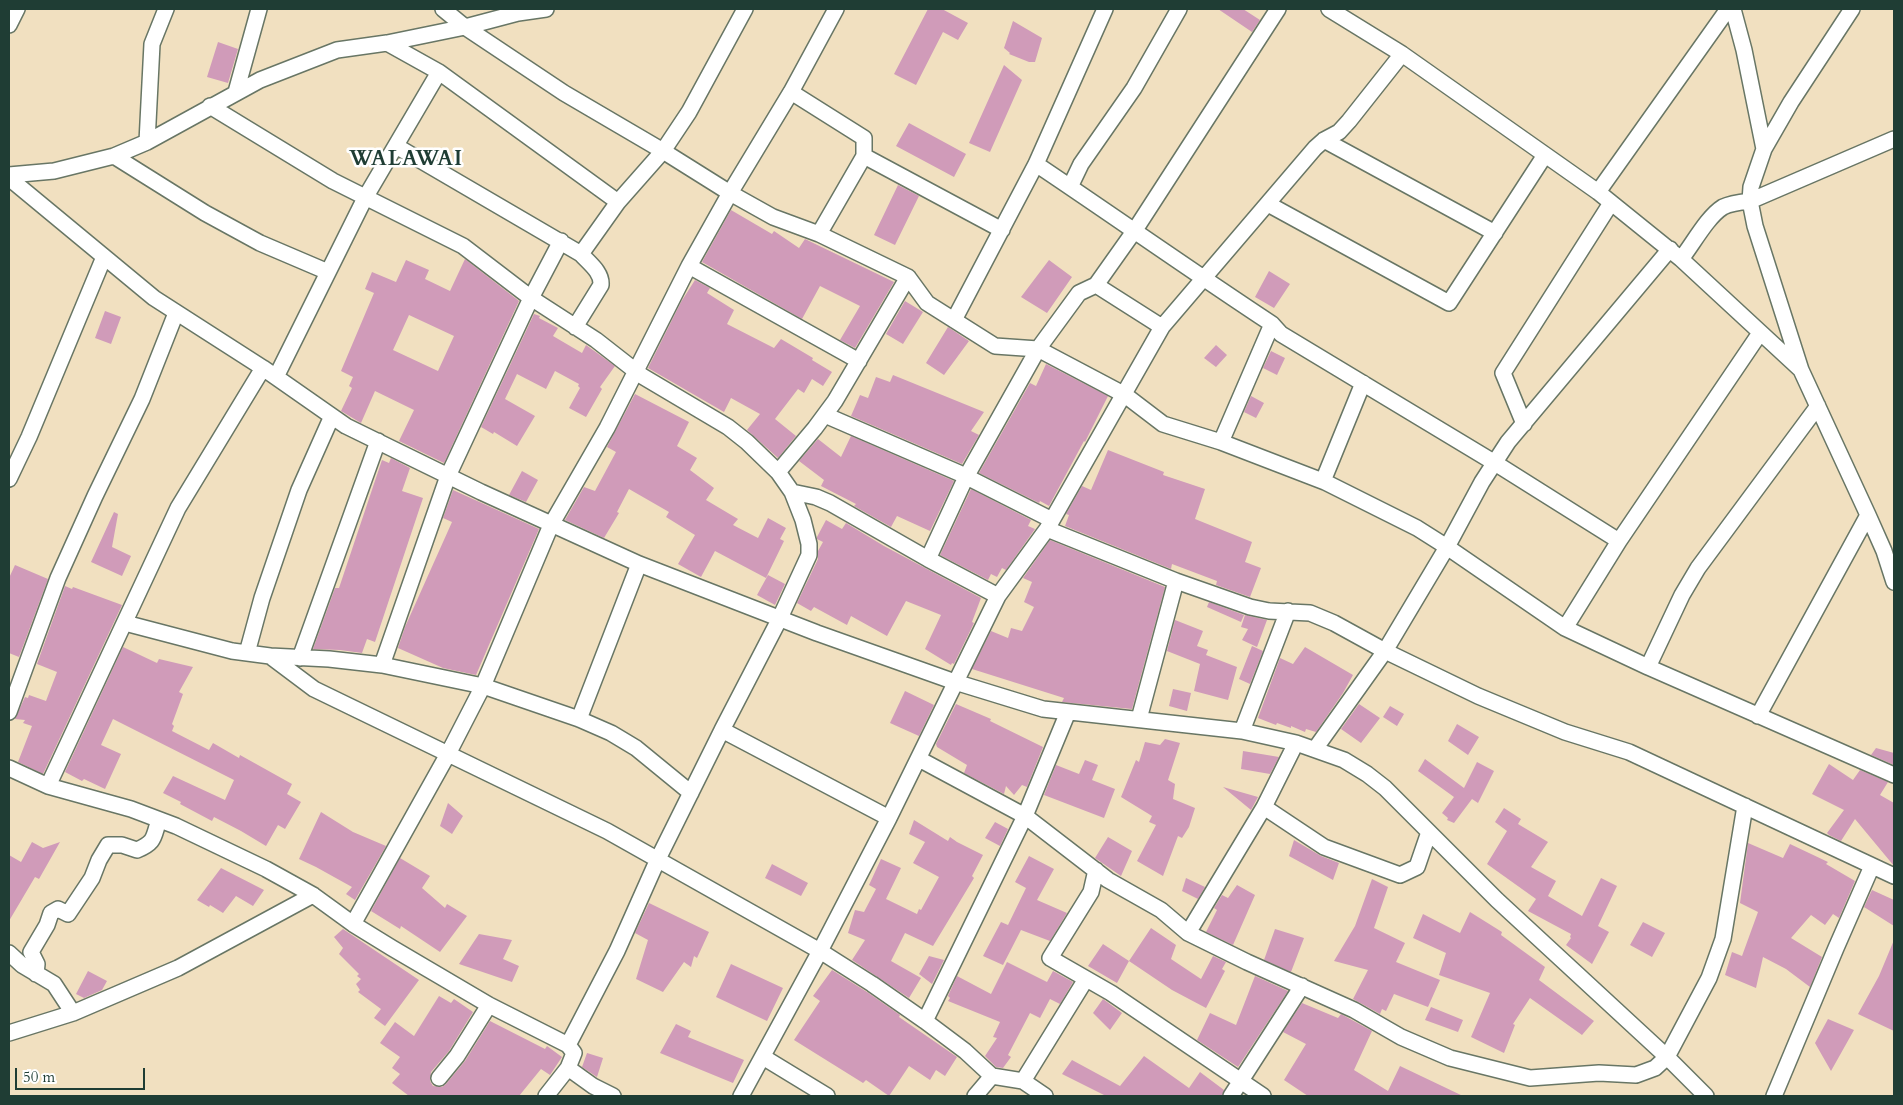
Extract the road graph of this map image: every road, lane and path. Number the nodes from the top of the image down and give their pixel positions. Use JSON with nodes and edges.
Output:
{"nodes":[{"id":1,"x":17,"y":9,"type":"edge"},
{"id":2,"x":166,"y":9,"type":"edge"},
{"id":3,"x":259,"y":9,"type":"edge"},
{"id":4,"x":546,"y":9,"type":"edge"},
{"id":5,"x":745,"y":9,"type":"edge"},
{"id":6,"x":836,"y":9,"type":"edge"},
{"id":7,"x":1105,"y":9,"type":"edge"},
{"id":8,"x":1179,"y":9,"type":"edge"},
{"id":9,"x":1278,"y":9,"type":"edge"},
{"id":10,"x":1329,"y":9,"type":"edge"},
{"id":11,"x":1728,"y":9,"type":"edge"},
{"id":12,"x":1733,"y":9,"type":"edge"},
{"id":13,"x":1852,"y":9,"type":"edge"},
{"id":14,"x":449,"y":11,"type":"edge"},
{"id":15,"x":519,"y":11,"type":"edge"},
{"id":16,"x":1346,"y":13,"type":"edge"},
{"id":17,"x":9,"y":25,"type":"edge"},
{"id":18,"x":465,"y":27,"type":"junction"},
{"id":19,"x":387,"y":43,"type":"junction"},
{"id":20,"x":1402,"y":54,"type":"junction"},
{"id":21,"x":439,"y":72,"type":"junction"},
{"id":22,"x":236,"y":92,"type":"junction"},
{"id":23,"x":791,"y":92,"type":"junction"},
{"id":24,"x":210,"y":106,"type":"junction"},
{"id":25,"x":1894,"y":139,"type":"edge"},
{"id":26,"x":1324,"y":140,"type":"junction"},
{"id":27,"x":147,"y":142,"type":"junction"},
{"id":28,"x":396,"y":146,"type":"junction"},
{"id":29,"x":1764,"y":149,"type":"junction"},
{"id":30,"x":663,"y":151,"type":"junction"},
{"id":31,"x":1545,"y":155,"type":"junction"},
{"id":32,"x":114,"y":156,"type":"junction"},
{"id":33,"x":864,"y":156,"type":"junction"},
{"id":34,"x":1036,"y":164,"type":"junction"},
{"id":35,"x":9,"y":177,"type":"edge"},
{"id":36,"x":1070,"y":187,"type":"junction"},
{"id":37,"x":1598,"y":192,"type":"junction"},
{"id":38,"x":730,"y":193,"type":"junction"},
{"id":39,"x":365,"y":198,"type":"junction"},
{"id":40,"x":1750,"y":200,"type":"junction"},
{"id":41,"x":618,"y":202,"type":"junction"},
{"id":42,"x":1611,"y":203,"type":"junction"},
{"id":43,"x":1268,"y":204,"type":"junction"},
{"id":44,"x":1002,"y":230,"type":"junction"},
{"id":45,"x":1135,"y":230,"type":"junction"},
{"id":46,"x":1495,"y":233,"type":"junction"},
{"id":47,"x":819,"y":234,"type":"junction"},
{"id":48,"x":561,"y":241,"type":"junction"},
{"id":49,"x":581,"y":254,"type":"junction"},
{"id":50,"x":1675,"y":254,"type":"junction"},
{"id":51,"x":104,"y":257,"type":"junction"},
{"id":52,"x":689,"y":266,"type":"junction"},
{"id":53,"x":328,"y":272,"type":"junction"},
{"id":54,"x":908,"y":277,"type":"junction"},
{"id":55,"x":1204,"y":279,"type":"junction"},
{"id":56,"x":1096,"y":285,"type":"junction"},
{"id":57,"x":531,"y":298,"type":"junction"},
{"id":58,"x":176,"y":313,"type":"junction"},
{"id":59,"x":954,"y":320,"type":"junction"},
{"id":60,"x":1272,"y":324,"type":"junction"},
{"id":61,"x":575,"y":327,"type":"junction"},
{"id":62,"x":1162,"y":328,"type":"junction"},
{"id":63,"x":1760,"y":333,"type":"junction"},
{"id":64,"x":1038,"y":348,"type":"junction"},
{"id":65,"x":859,"y":361,"type":"junction"},
{"id":66,"x":635,"y":370,"type":"junction"},
{"id":67,"x":1801,"y":370,"type":"junction"},
{"id":68,"x":270,"y":373,"type":"junction"},
{"id":69,"x":1364,"y":383,"type":"junction"},
{"id":70,"x":1125,"y":394,"type":"junction"},
{"id":71,"x":1818,"y":406,"type":"junction"},
{"id":72,"x":825,"y":414,"type":"junction"},
{"id":73,"x":332,"y":416,"type":"junction"},
{"id":74,"x":1524,"y":424,"type":"junction"},
{"id":75,"x":378,"y":441,"type":"junction"},
{"id":76,"x":1222,"y":442,"type":"junction"},
{"id":77,"x":1495,"y":463,"type":"junction"},
{"id":78,"x":778,"y":472,"type":"junction"},
{"id":79,"x":448,"y":476,"type":"junction"},
{"id":80,"x":966,"y":477,"type":"junction"},
{"id":81,"x":9,"y":479,"type":"edge"},
{"id":82,"x":1323,"y":481,"type":"junction"},
{"id":83,"x":792,"y":492,"type":"junction"},
{"id":84,"x":1868,"y":515,"type":"junction"},
{"id":85,"x":1049,"y":524,"type":"junction"},
{"id":86,"x":551,"y":525,"type":"junction"},
{"id":87,"x":1619,"y":541,"type":"junction"},
{"id":88,"x":1447,"y":547,"type":"junction"},
{"id":89,"x":928,"y":559,"type":"junction"},
{"id":90,"x":638,"y":564,"type":"junction"},
{"id":91,"x":1176,"y":581,"type":"junction"},
{"id":92,"x":1894,"y":582,"type":"edge"},
{"id":93,"x":998,"y":596,"type":"junction"},
{"id":94,"x":1288,"y":611,"type":"junction"},
{"id":95,"x":779,"y":620,"type":"junction"},
{"id":96,"x":125,"y":623,"type":"junction"},
{"id":97,"x":1565,"y":628,"type":"junction"},
{"id":98,"x":1385,"y":651,"type":"junction"},
{"id":99,"x":248,"y":653,"type":"junction"},
{"id":100,"x":270,"y":656,"type":"junction"},
{"id":101,"x":300,"y":658,"type":"junction"},
{"id":102,"x":382,"y":665,"type":"junction"},
{"id":103,"x":1648,"y":668,"type":"junction"},
{"id":104,"x":955,"y":682,"type":"junction"},
{"id":105,"x":483,"y":686,"type":"junction"},
{"id":106,"x":9,"y":712,"type":"edge"},
{"id":107,"x":1068,"y":712,"type":"junction"},
{"id":108,"x":1758,"y":716,"type":"junction"},
{"id":109,"x":579,"y":719,"type":"junction"},
{"id":110,"x":1139,"y":719,"type":"junction"},
{"id":111,"x":722,"y":730,"type":"junction"},
{"id":112,"x":1242,"y":731,"type":"junction"},
{"id":113,"x":1296,"y":743,"type":"junction"},
{"id":114,"x":1315,"y":749,"type":"junction"},
{"id":115,"x":448,"y":754,"type":"junction"},
{"id":116,"x":919,"y":759,"type":"junction"},
{"id":117,"x":9,"y":768,"type":"edge"},
{"id":118,"x":1894,"y":775,"type":"edge"},
{"id":119,"x":48,"y":786,"type":"junction"},
{"id":120,"x":691,"y":793,"type":"junction"},
{"id":121,"x":1745,"y":806,"type":"junction"},
{"id":122,"x":1264,"y":807,"type":"junction"},
{"id":123,"x":1025,"y":816,"type":"junction"},
{"id":124,"x":888,"y":818,"type":"junction"},
{"id":125,"x":159,"y":820,"type":"junction"},
{"id":126,"x":1428,"y":832,"type":"junction"},
{"id":127,"x":658,"y":859,"type":"junction"},
{"id":128,"x":1872,"y":866,"type":"junction"},
{"id":129,"x":1096,"y":870,"type":"junction"},
{"id":130,"x":1894,"y":876,"type":"edge"},
{"id":131,"x":314,"y":895,"type":"junction"},
{"id":132,"x":353,"y":924,"type":"junction"},
{"id":133,"x":1188,"y":933,"type":"junction"},
{"id":134,"x":820,"y":951,"type":"junction"},
{"id":135,"x":9,"y":953,"type":"edge"},
{"id":136,"x":36,"y":974,"type":"junction"},
{"id":137,"x":1086,"y":979,"type":"junction"},
{"id":138,"x":1302,"y":986,"type":"junction"},
{"id":139,"x":489,"y":1005,"type":"junction"},
{"id":140,"x":73,"y":1013,"type":"junction"},
{"id":141,"x":925,"y":1021,"type":"junction"},
{"id":142,"x":9,"y":1033,"type":"edge"},
{"id":143,"x":568,"y":1045,"type":"junction"},
{"id":144,"x":763,"y":1056,"type":"junction"},
{"id":145,"x":1667,"y":1057,"type":"junction"},
{"id":146,"x":568,"y":1068,"type":"junction"},
{"id":147,"x":992,"y":1076,"type":"junction"},
{"id":148,"x":439,"y":1078,"type":"dead end"},
{"id":149,"x":1023,"y":1081,"type":"junction"},
{"id":150,"x":1242,"y":1082,"type":"junction"},
{"id":151,"x":546,"y":1096,"type":"edge"},
{"id":152,"x":613,"y":1096,"type":"edge"},
{"id":153,"x":741,"y":1096,"type":"edge"},
{"id":154,"x":827,"y":1096,"type":"edge"},
{"id":155,"x":975,"y":1096,"type":"edge"},
{"id":156,"x":1045,"y":1096,"type":"edge"},
{"id":157,"x":1231,"y":1096,"type":"edge"},
{"id":158,"x":1263,"y":1096,"type":"edge"},
{"id":159,"x":1706,"y":1096,"type":"edge"},
{"id":160,"x":1774,"y":1096,"type":"edge"}],
"edges":[{"from":1,"to":17,"type":"street"},
{"from":2,"to":27,"type":"street"},
{"from":3,"to":22,"type":"street"},
{"from":4,"to":15,"type":"street"},
{"from":5,"to":30,"type":"street"},
{"from":6,"to":23,"type":"street"},
{"from":7,"to":34,"type":"street"},
{"from":8,"to":36,"type":"street"},
{"from":9,"to":45,"type":"street"},
{"from":10,"to":16,"type":"street"},
{"from":11,"to":37,"type":"street"},
{"from":12,"to":29,"type":"street"},
{"from":13,"to":29,"type":"street"},
{"from":14,"to":18,"type":"street"},
{"from":15,"to":18,"type":"street"},
{"from":16,"to":20,"type":"street"},
{"from":18,"to":19,"type":"street"},
{"from":18,"to":30,"type":"street"},
{"from":19,"to":21,"type":"street"},
{"from":19,"to":22,"type":"street"},
{"from":20,"to":26,"type":"street"},
{"from":20,"to":31,"type":"street"},
{"from":21,"to":28,"type":"street"},
{"from":21,"to":41,"type":"street"},
{"from":22,"to":24,"type":"street"},
{"from":23,"to":33,"type":"street"},
{"from":23,"to":38,"type":"street"},
{"from":24,"to":27,"type":"street"},
{"from":24,"to":39,"type":"street"},
{"from":25,"to":40,"type":"street"},
{"from":26,"to":43,"type":"street"},
{"from":26,"to":46,"type":"street"},
{"from":27,"to":32,"type":"street"},
{"from":28,"to":39,"type":"street"},
{"from":28,"to":48,"type":"street"},
{"from":29,"to":40,"type":"street"},
{"from":30,"to":38,"type":"street"},
{"from":30,"to":41,"type":"street"},
{"from":31,"to":37,"type":"street"},
{"from":31,"to":46,"type":"street"},
{"from":32,"to":35,"type":"street"},
{"from":32,"to":53,"type":"street"},
{"from":33,"to":44,"type":"street"},
{"from":33,"to":47,"type":"street"},
{"from":34,"to":36,"type":"street"},
{"from":34,"to":44,"type":"street"},
{"from":35,"to":51,"type":"street"},
{"from":36,"to":45,"type":"street"},
{"from":37,"to":42,"type":"street"},
{"from":38,"to":47,"type":"street"},
{"from":38,"to":52,"type":"street"},
{"from":39,"to":53,"type":"street"},
{"from":39,"to":57,"type":"street"},
{"from":40,"to":50,"type":"street"},
{"from":40,"to":67,"type":"street"},
{"from":41,"to":49,"type":"street"},
{"from":42,"to":50,"type":"street"},
{"from":42,"to":74,"type":"street"},
{"from":43,"to":46,"type":"street"},
{"from":43,"to":55,"type":"street"},
{"from":44,"to":59,"type":"street"},
{"from":45,"to":55,"type":"street"},
{"from":45,"to":56,"type":"street"},
{"from":47,"to":54,"type":"street"},
{"from":48,"to":49,"type":"street"},
{"from":48,"to":57,"type":"street"},
{"from":49,"to":61,"type":"street"},
{"from":50,"to":63,"type":"street"},
{"from":50,"to":74,"type":"street"},
{"from":51,"to":58,"type":"street"},
{"from":51,"to":81,"type":"street"},
{"from":52,"to":65,"type":"street"},
{"from":52,"to":66,"type":"street"},
{"from":53,"to":68,"type":"street"},
{"from":54,"to":59,"type":"street"},
{"from":54,"to":65,"type":"street"},
{"from":55,"to":60,"type":"street"},
{"from":55,"to":62,"type":"street"},
{"from":56,"to":62,"type":"street"},
{"from":56,"to":64,"type":"street"},
{"from":57,"to":61,"type":"street"},
{"from":57,"to":79,"type":"street"},
{"from":58,"to":68,"type":"street"},
{"from":58,"to":106,"type":"street"},
{"from":59,"to":64,"type":"street"},
{"from":60,"to":69,"type":"street"},
{"from":60,"to":76,"type":"street"},
{"from":61,"to":66,"type":"street"},
{"from":62,"to":70,"type":"street"},
{"from":63,"to":67,"type":"street"},
{"from":63,"to":87,"type":"street"},
{"from":64,"to":70,"type":"street"},
{"from":64,"to":80,"type":"street"},
{"from":65,"to":72,"type":"street"},
{"from":66,"to":78,"type":"street"},
{"from":66,"to":86,"type":"street"},
{"from":67,"to":71,"type":"street"},
{"from":68,"to":73,"type":"street"},
{"from":68,"to":96,"type":"street"},
{"from":69,"to":77,"type":"street"},
{"from":69,"to":82,"type":"street"},
{"from":70,"to":76,"type":"street"},
{"from":70,"to":85,"type":"street"},
{"from":71,"to":84,"type":"street"},
{"from":71,"to":103,"type":"street"},
{"from":72,"to":78,"type":"street"},
{"from":72,"to":80,"type":"street"},
{"from":73,"to":75,"type":"street"},
{"from":73,"to":99,"type":"street"},
{"from":74,"to":77,"type":"street"},
{"from":75,"to":79,"type":"street"},
{"from":75,"to":101,"type":"street"},
{"from":76,"to":82,"type":"street"},
{"from":77,"to":87,"type":"street"},
{"from":77,"to":88,"type":"street"},
{"from":78,"to":83,"type":"street"},
{"from":79,"to":86,"type":"street"},
{"from":79,"to":102,"type":"street"},
{"from":80,"to":85,"type":"street"},
{"from":80,"to":89,"type":"street"},
{"from":82,"to":88,"type":"street"},
{"from":83,"to":89,"type":"street"},
{"from":83,"to":95,"type":"street"},
{"from":84,"to":92,"type":"street"},
{"from":84,"to":108,"type":"street"},
{"from":85,"to":91,"type":"street"},
{"from":85,"to":93,"type":"street"},
{"from":86,"to":90,"type":"street"},
{"from":86,"to":105,"type":"street"},
{"from":87,"to":97,"type":"street"},
{"from":88,"to":97,"type":"street"},
{"from":88,"to":98,"type":"street"},
{"from":89,"to":93,"type":"street"},
{"from":90,"to":95,"type":"street"},
{"from":90,"to":109,"type":"street"},
{"from":91,"to":94,"type":"street"},
{"from":91,"to":110,"type":"street"},
{"from":93,"to":104,"type":"street"},
{"from":94,"to":98,"type":"street"},
{"from":94,"to":112,"type":"street"},
{"from":95,"to":104,"type":"street"},
{"from":95,"to":111,"type":"street"},
{"from":96,"to":99,"type":"street"},
{"from":96,"to":119,"type":"street"},
{"from":97,"to":103,"type":"street"},
{"from":98,"to":114,"type":"street"},
{"from":98,"to":121,"type":"street"},
{"from":99,"to":100,"type":"street"},
{"from":100,"to":101,"type":"street"},
{"from":100,"to":115,"type":"street"},
{"from":101,"to":102,"type":"street"},
{"from":102,"to":105,"type":"street"},
{"from":103,"to":108,"type":"street"},
{"from":104,"to":107,"type":"street"},
{"from":104,"to":116,"type":"street"},
{"from":105,"to":109,"type":"street"},
{"from":105,"to":115,"type":"street"},
{"from":107,"to":110,"type":"street"},
{"from":107,"to":123,"type":"street"},
{"from":108,"to":118,"type":"street"},
{"from":109,"to":120,"type":"street"},
{"from":110,"to":112,"type":"street"},
{"from":111,"to":120,"type":"street"},
{"from":111,"to":124,"type":"street"},
{"from":112,"to":113,"type":"street"},
{"from":113,"to":114,"type":"street"},
{"from":113,"to":122,"type":"street"},
{"from":114,"to":126,"type":"street"},
{"from":115,"to":127,"type":"street"},
{"from":115,"to":132,"type":"street"},
{"from":116,"to":123,"type":"street"},
{"from":116,"to":124,"type":"street"},
{"from":117,"to":119,"type":"street"},
{"from":119,"to":125,"type":"street"},
{"from":120,"to":127,"type":"street"},
{"from":121,"to":128,"type":"street"},
{"from":121,"to":145,"type":"street"},
{"from":122,"to":126,"type":"street"},
{"from":122,"to":133,"type":"street"},
{"from":123,"to":129,"type":"street"},
{"from":123,"to":141,"type":"street"},
{"from":124,"to":134,"type":"street"},
{"from":125,"to":131,"type":"street"},
{"from":125,"to":136,"type":"street"},
{"from":126,"to":145,"type":"street"},
{"from":127,"to":134,"type":"street"},
{"from":127,"to":143,"type":"street"},
{"from":128,"to":130,"type":"street"},
{"from":128,"to":160,"type":"street"},
{"from":129,"to":133,"type":"street"},
{"from":129,"to":137,"type":"street"},
{"from":131,"to":132,"type":"street"},
{"from":131,"to":140,"type":"street"},
{"from":132,"to":139,"type":"street"},
{"from":133,"to":138,"type":"street"},
{"from":134,"to":141,"type":"street"},
{"from":134,"to":144,"type":"street"},
{"from":135,"to":136,"type":"street"},
{"from":136,"to":140,"type":"street"},
{"from":137,"to":149,"type":"street"},
{"from":137,"to":150,"type":"street"},
{"from":138,"to":145,"type":"street"},
{"from":138,"to":150,"type":"street"},
{"from":139,"to":143,"type":"street"},
{"from":139,"to":148,"type":"street"},
{"from":140,"to":142,"type":"street"},
{"from":141,"to":147,"type":"street"},
{"from":143,"to":146,"type":"street"},
{"from":144,"to":153,"type":"street"},
{"from":144,"to":154,"type":"street"},
{"from":145,"to":159,"type":"street"},
{"from":146,"to":151,"type":"street"},
{"from":146,"to":152,"type":"street"},
{"from":147,"to":149,"type":"street"},
{"from":147,"to":155,"type":"street"},
{"from":149,"to":156,"type":"street"},
{"from":150,"to":157,"type":"street"},
{"from":150,"to":158,"type":"street"}]}
